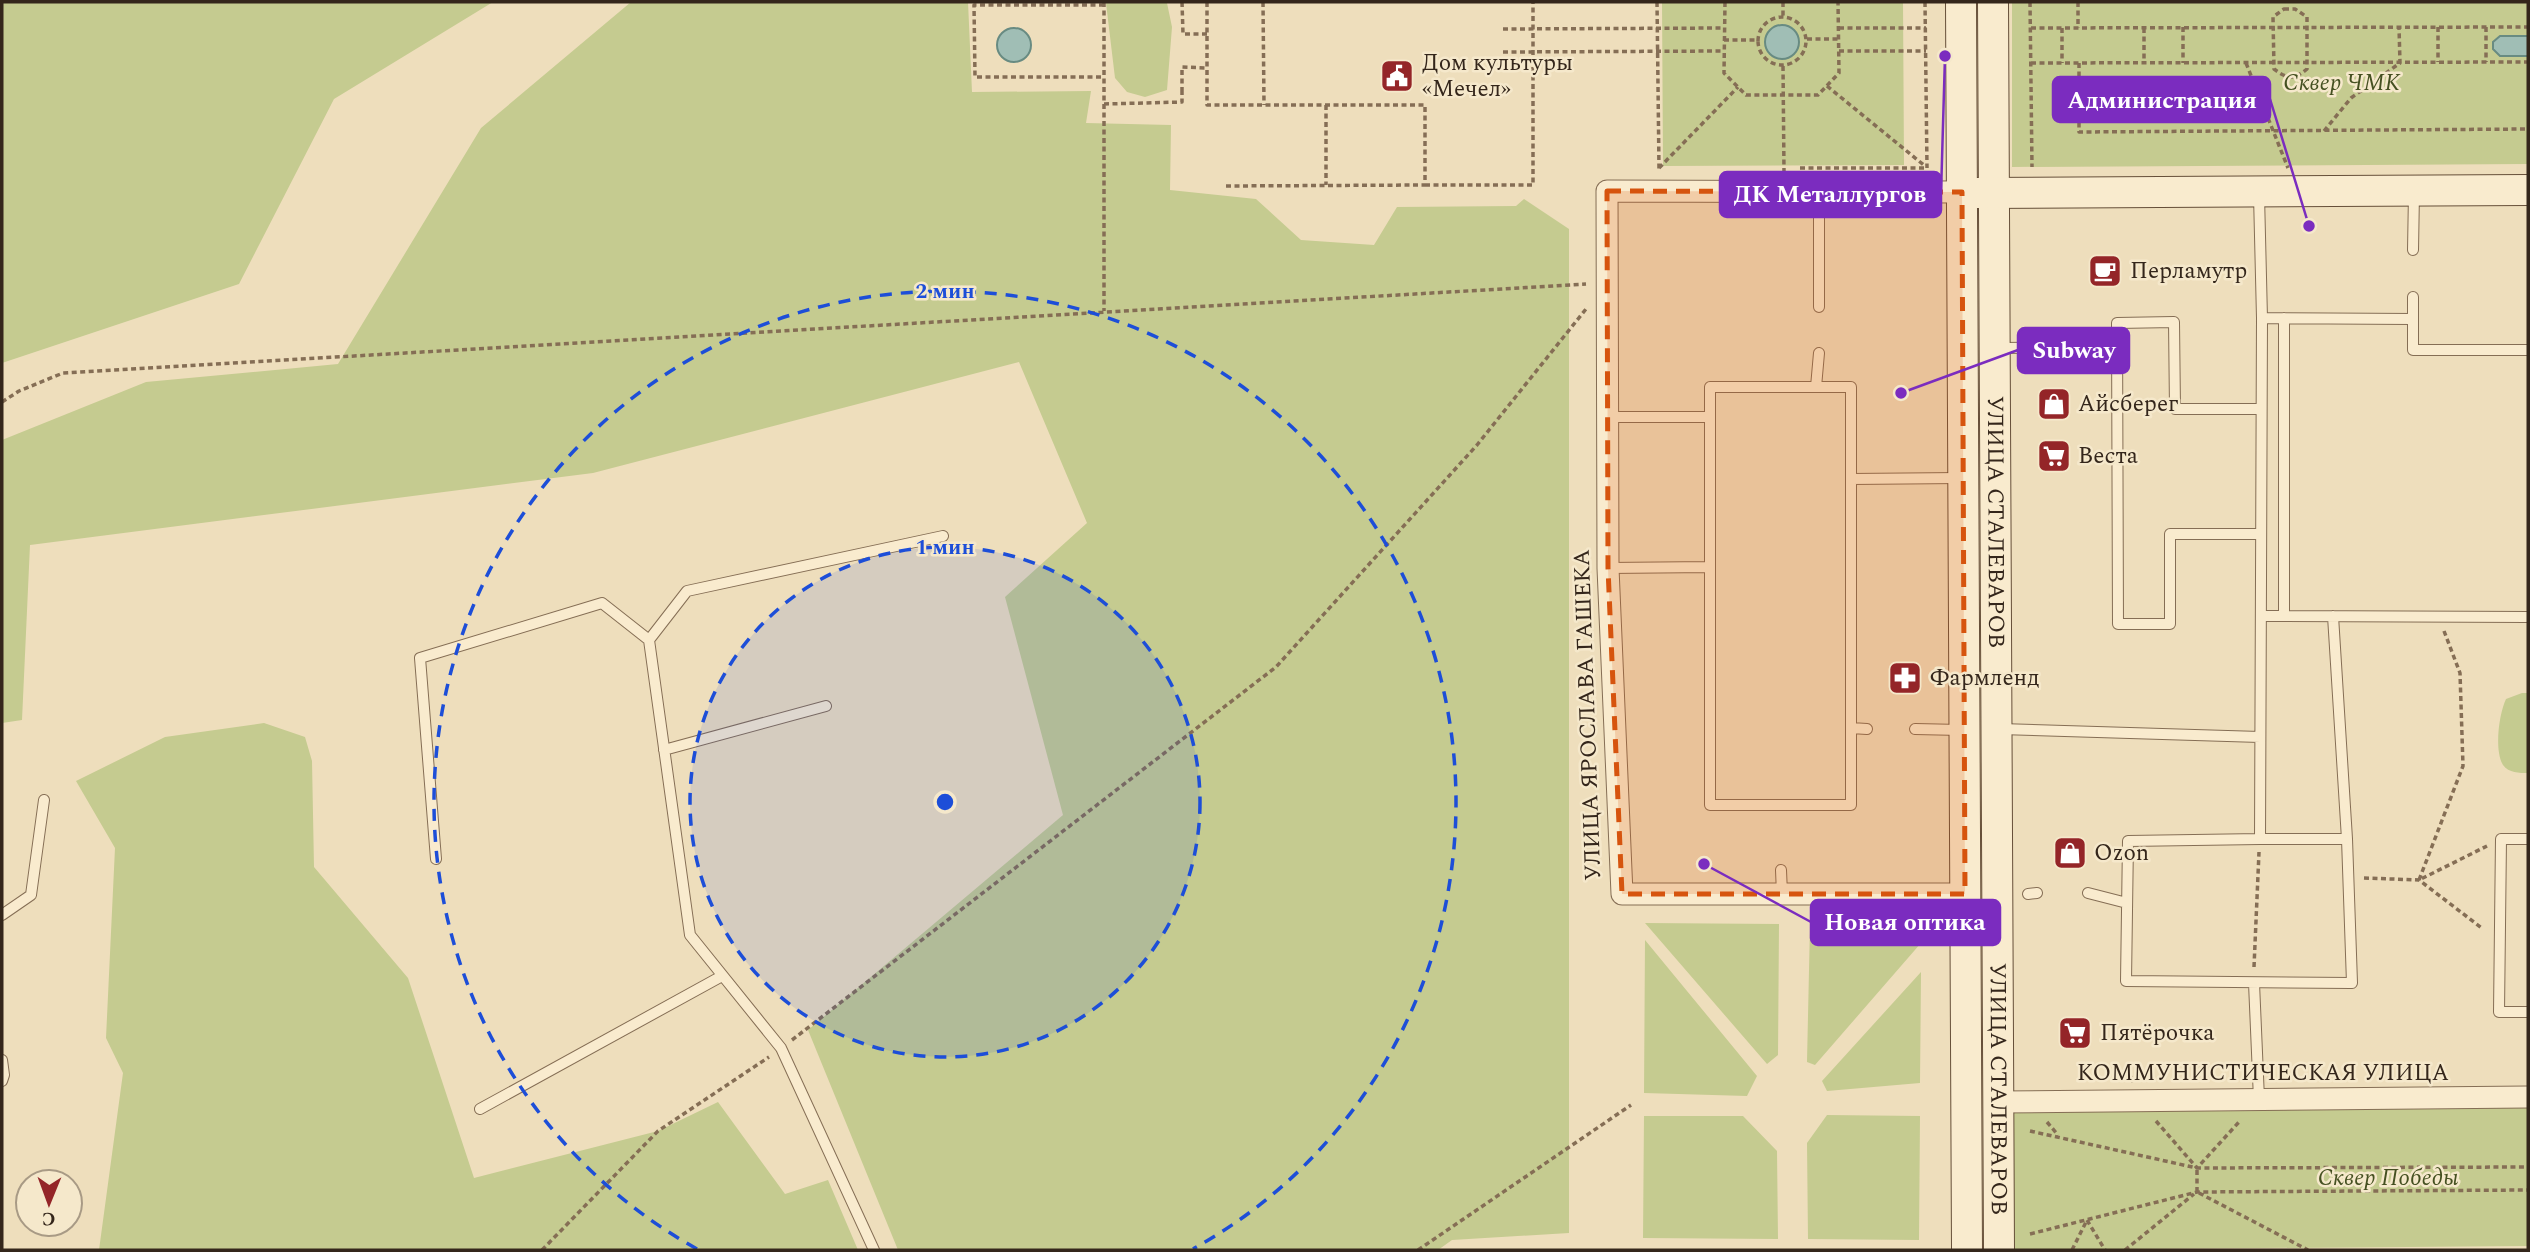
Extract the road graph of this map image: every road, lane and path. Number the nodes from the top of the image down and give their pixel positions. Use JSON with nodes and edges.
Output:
{"nodes":[{"id":1,"x":1182,"y":2,"type":"edge"},
{"id":2,"x":1207,"y":2,"type":"edge"},
{"id":3,"x":1263,"y":2,"type":"edge"},
{"id":4,"x":1533,"y":2,"type":"edge"},
{"id":5,"x":1657,"y":2,"type":"edge"},
{"id":6,"x":1725,"y":2,"type":"edge"},
{"id":7,"x":1783,"y":2,"type":"edge"},
{"id":8,"x":1838,"y":2,"type":"edge"},
{"id":9,"x":1925,"y":2,"type":"edge"},
{"id":10,"x":1961,"y":2,"type":"edge"},
{"id":11,"x":1993,"y":2,"type":"edge"},
{"id":12,"x":2031,"y":2,"type":"edge"},
{"id":13,"x":2078,"y":2,"type":"edge"},
{"id":14,"x":1104,"y":3,"type":"edge"},
{"id":15,"x":1783,"y":16,"type":"junction"},
{"id":16,"x":2183,"y":27,"type":"junction"},
{"id":17,"x":2273,"y":27,"type":"junction"},
{"id":18,"x":2307,"y":27,"type":"junction"},
{"id":19,"x":2399,"y":27,"type":"junction"},
{"id":20,"x":2438,"y":27,"type":"junction"},
{"id":21,"x":2486,"y":27,"type":"junction"},
{"id":22,"x":2528,"y":27,"type":"edge"},
{"id":23,"x":1658,"y":28,"type":"junction"},
{"id":24,"x":1724,"y":28,"type":"junction"},
{"id":25,"x":1839,"y":28,"type":"junction"},
{"id":26,"x":1926,"y":28,"type":"junction"},
{"id":27,"x":2031,"y":28,"type":"junction"},
{"id":28,"x":2062,"y":28,"type":"junction"},
{"id":29,"x":2078,"y":28,"type":"junction"},
{"id":30,"x":2144,"y":28,"type":"junction"},
{"id":31,"x":1503,"y":29,"type":"dead end"},
{"id":32,"x":1533,"y":29,"type":"junction"},
{"id":33,"x":1207,"y":34,"type":"junction"},
{"id":34,"x":1807,"y":39,"type":"junction"},
{"id":35,"x":1839,"y":39,"type":"junction"},
{"id":36,"x":1724,"y":40,"type":"junction"},
{"id":37,"x":1757,"y":40,"type":"junction"},
{"id":38,"x":1724,"y":51,"type":"junction"},
{"id":39,"x":1839,"y":51,"type":"junction"},
{"id":40,"x":1926,"y":51,"type":"junction"},
{"id":41,"x":1503,"y":52,"type":"dead end"},
{"id":42,"x":1533,"y":52,"type":"junction"},
{"id":43,"x":1658,"y":52,"type":"junction"},
{"id":44,"x":2274,"y":62,"type":"junction"},
{"id":45,"x":2307,"y":62,"type":"junction"},
{"id":46,"x":2400,"y":62,"type":"junction"},
{"id":47,"x":2438,"y":62,"type":"junction"},
{"id":48,"x":2486,"y":62,"type":"junction"},
{"id":49,"x":2528,"y":62,"type":"edge"},
{"id":50,"x":2031,"y":63,"type":"junction"},
{"id":51,"x":2062,"y":63,"type":"junction"},
{"id":52,"x":2079,"y":63,"type":"junction"},
{"id":53,"x":2144,"y":63,"type":"junction"},
{"id":54,"x":2183,"y":63,"type":"junction"},
{"id":55,"x":2246,"y":63,"type":"junction"},
{"id":56,"x":1783,"y":66,"type":"junction"},
{"id":57,"x":1207,"y":68,"type":"junction"},
{"id":58,"x":1104,"y":77,"type":"junction"},
{"id":59,"x":1738,"y":86,"type":"junction"},
{"id":60,"x":1826,"y":86,"type":"junction"},
{"id":61,"x":1784,"y":95,"type":"junction"},
{"id":62,"x":1104,"y":104,"type":"junction"},
{"id":63,"x":1264,"y":104,"type":"junction"},
{"id":64,"x":1326,"y":105,"type":"junction"},
{"id":65,"x":2528,"y":129,"type":"edge"},
{"id":66,"x":2274,"y":131,"type":"junction"},
{"id":67,"x":2324,"y":131,"type":"junction"},
{"id":68,"x":2032,"y":167,"type":"dead end"},
{"id":69,"x":1784,"y":168,"type":"junction"},
{"id":70,"x":1797,"y":168,"type":"dead end"},
{"id":71,"x":1927,"y":168,"type":"junction"},
{"id":72,"x":1658,"y":169,"type":"junction"},
{"id":73,"x":1671,"y":169,"type":"dead end"},
{"id":74,"x":1772,"y":169,"type":"dead end"},
{"id":75,"x":1326,"y":185,"type":"junction"},
{"id":76,"x":1425,"y":185,"type":"junction"},
{"id":77,"x":1225,"y":186,"type":"dead end"},
{"id":78,"x":2528,"y":190,"type":"edge"},
{"id":79,"x":2274,"y":191,"type":"junction"},
{"id":80,"x":2414,"y":191,"type":"junction"},
{"id":81,"x":1784,"y":192,"type":"junction"},
{"id":82,"x":1819,"y":192,"type":"junction"},
{"id":83,"x":1962,"y":192,"type":"junction"},
{"id":84,"x":1994,"y":193,"type":"junction"},
{"id":85,"x":2413,"y":250,"type":"dead end"},
{"id":86,"x":1607,"y":283,"type":"junction"},
{"id":87,"x":2413,"y":297,"type":"dead end"},
{"id":88,"x":1819,"y":307,"type":"dead end"},
{"id":89,"x":1104,"y":312,"type":"junction"},
{"id":90,"x":2262,"y":318,"type":"junction"},
{"id":91,"x":2284,"y":318,"type":"junction"},
{"id":92,"x":2413,"y":319,"type":"junction"},
{"id":93,"x":2118,"y":347,"type":"junction"},
{"id":94,"x":1995,"y":348,"type":"junction"},
{"id":95,"x":2528,"y":350,"type":"edge"},
{"id":96,"x":1819,"y":353,"type":"dead end"},
{"id":97,"x":1816,"y":387,"type":"junction"},
{"id":98,"x":2,"y":402,"type":"edge"},
{"id":99,"x":2261,"y":409,"type":"junction"},
{"id":100,"x":1606,"y":417,"type":"junction"},
{"id":101,"x":1710,"y":417,"type":"junction"},
{"id":102,"x":1963,"y":478,"type":"junction"},
{"id":103,"x":1851,"y":479,"type":"junction"},
{"id":104,"x":2261,"y":534,"type":"junction"},
{"id":105,"x":943,"y":536,"type":"dead end"},
{"id":106,"x":1710,"y":567,"type":"junction"},
{"id":107,"x":1608,"y":568,"type":"junction"},
{"id":108,"x":2261,"y":616,"type":"junction"},
{"id":109,"x":2284,"y":616,"type":"junction"},
{"id":110,"x":2333,"y":616,"type":"junction"},
{"id":111,"x":2438,"y":616,"type":"junction"},
{"id":112,"x":2528,"y":617,"type":"edge"},
{"id":113,"x":649,"y":640,"type":"junction"},
{"id":114,"x":826,"y":706,"type":"dead end"},
{"id":115,"x":1851,"y":728,"type":"junction"},
{"id":116,"x":1867,"y":729,"type":"dead end"},
{"id":117,"x":1915,"y":729,"type":"dead end"},
{"id":118,"x":1997,"y":729,"type":"junction"},
{"id":119,"x":1965,"y":730,"type":"junction"},
{"id":120,"x":2260,"y":737,"type":"junction"},
{"id":121,"x":664,"y":750,"type":"junction"},
{"id":122,"x":44,"y":800,"type":"dead end"},
{"id":123,"x":1781,"y":805,"type":"junction"},
{"id":124,"x":1781,"y":818,"type":"dead end"},
{"id":125,"x":2260,"y":839,"type":"junction"},
{"id":126,"x":2347,"y":839,"type":"junction"},
{"id":127,"x":2501,"y":839,"type":"junction"},
{"id":128,"x":2528,"y":839,"type":"edge"},
{"id":129,"x":436,"y":859,"type":"dead end"},
{"id":130,"x":1781,"y":870,"type":"dead end"},
{"id":131,"x":2351,"y":877,"type":"dead end"},
{"id":132,"x":2420,"y":880,"type":"junction"},
{"id":133,"x":2088,"y":893,"type":"dead end"},
{"id":134,"x":1782,"y":894,"type":"junction"},
{"id":135,"x":1965,"y":894,"type":"junction"},
{"id":136,"x":2127,"y":903,"type":"junction"},
{"id":137,"x":2,"y":915,"type":"edge"},
{"id":138,"x":2500,"y":942,"type":"junction"},
{"id":139,"x":722,"y":976,"type":"junction"},
{"id":140,"x":2254,"y":983,"type":"junction"},
{"id":141,"x":2528,"y":1012,"type":"edge"},
{"id":142,"x":781,"y":1048,"type":"junction"},
{"id":143,"x":2,"y":1060,"type":"edge"},
{"id":144,"x":2,"y":1082,"type":"edge"},
{"id":145,"x":2528,"y":1097,"type":"edge"},
{"id":146,"x":2259,"y":1099,"type":"junction"},
{"id":147,"x":2139,"y":1100,"type":"junction"},
{"id":148,"x":1999,"y":1102,"type":"junction"},
{"id":149,"x":1631,"y":1105,"type":"dead end"},
{"id":150,"x":480,"y":1109,"type":"dead end"},
{"id":151,"x":2030,"y":1131,"type":"dead end"},
{"id":152,"x":2528,"y":1167,"type":"edge"},
{"id":153,"x":2197,"y":1168,"type":"junction"},
{"id":154,"x":2528,"y":1190,"type":"edge"},
{"id":155,"x":2197,"y":1192,"type":"junction"},
{"id":156,"x":2087,"y":1220,"type":"junction"},
{"id":157,"x":2030,"y":1234,"type":"dead end"},
{"id":158,"x":542,"y":1250,"type":"edge"},
{"id":159,"x":874,"y":1250,"type":"edge"},
{"id":160,"x":1418,"y":1250,"type":"edge"},
{"id":161,"x":1967,"y":1250,"type":"edge"},
{"id":162,"x":2000,"y":1250,"type":"edge"},
{"id":163,"x":2072,"y":1250,"type":"edge"},
{"id":164,"x":2105,"y":1250,"type":"edge"},
{"id":165,"x":2125,"y":1250,"type":"edge"},
{"id":166,"x":2308,"y":1250,"type":"edge"}],
"edges":[{"from":1,"to":33,"type":"path"},
{"from":2,"to":33,"type":"path"},
{"from":3,"to":63,"type":"path"},
{"from":4,"to":32,"type":"path"},
{"from":5,"to":23,"type":"path"},
{"from":6,"to":24,"type":"path"},
{"from":7,"to":15,"type":"path"},
{"from":8,"to":25,"type":"path"},
{"from":9,"to":26,"type":"path"},
{"from":10,"to":83,"type":"main road","name":"УЛИЦА СТАЛЕВАРОВ"},
{"from":11,"to":84,"type":"main road","name":"УЛИЦА СТАЛЕВАРОВ"},
{"from":12,"to":27,"type":"path"},
{"from":13,"to":29,"type":"path"},
{"from":14,"to":58,"type":"path"},
{"from":14,"to":58,"type":"path"},
{"from":15,"to":34,"type":"path"},
{"from":15,"to":37,"type":"path"},
{"from":16,"to":17,"type":"path"},
{"from":16,"to":30,"type":"path"},
{"from":16,"to":54,"type":"path"},
{"from":17,"to":18,"type":"path"},
{"from":17,"to":18,"type":"path"},
{"from":17,"to":44,"type":"path"},
{"from":18,"to":19,"type":"path"},
{"from":18,"to":45,"type":"path"},
{"from":19,"to":20,"type":"path"},
{"from":19,"to":46,"type":"path"},
{"from":20,"to":21,"type":"path"},
{"from":20,"to":47,"type":"path"},
{"from":21,"to":22,"type":"path"},
{"from":21,"to":48,"type":"path"},
{"from":23,"to":24,"type":"path"},
{"from":23,"to":32,"type":"path"},
{"from":23,"to":43,"type":"path"},
{"from":24,"to":36,"type":"path"},
{"from":25,"to":26,"type":"path"},
{"from":25,"to":35,"type":"path"},
{"from":26,"to":40,"type":"path"},
{"from":27,"to":28,"type":"path"},
{"from":27,"to":50,"type":"path"},
{"from":28,"to":29,"type":"path"},
{"from":28,"to":51,"type":"path"},
{"from":29,"to":30,"type":"path"},
{"from":30,"to":53,"type":"path"},
{"from":31,"to":32,"type":"path"},
{"from":32,"to":42,"type":"path"},
{"from":33,"to":57,"type":"path"},
{"from":34,"to":35,"type":"path"},
{"from":34,"to":56,"type":"path"},
{"from":35,"to":39,"type":"path"},
{"from":36,"to":37,"type":"path"},
{"from":36,"to":38,"type":"path"},
{"from":37,"to":56,"type":"path"},
{"from":38,"to":43,"type":"path"},
{"from":38,"to":59,"type":"path"},
{"from":39,"to":40,"type":"path"},
{"from":39,"to":60,"type":"path"},
{"from":40,"to":71,"type":"path"},
{"from":41,"to":42,"type":"path"},
{"from":42,"to":43,"type":"path"},
{"from":42,"to":76,"type":"path"},
{"from":43,"to":72,"type":"path"},
{"from":44,"to":45,"type":"path"},
{"from":44,"to":45,"type":"path"},
{"from":44,"to":55,"type":"path"},
{"from":45,"to":46,"type":"path"},
{"from":46,"to":47,"type":"path"},
{"from":46,"to":67,"type":"path"},
{"from":47,"to":48,"type":"path"},
{"from":48,"to":49,"type":"path"},
{"from":50,"to":51,"type":"path"},
{"from":50,"to":68,"type":"path"},
{"from":51,"to":52,"type":"path"},
{"from":52,"to":53,"type":"path"},
{"from":52,"to":66,"type":"path"},
{"from":53,"to":54,"type":"path"},
{"from":54,"to":55,"type":"path"},
{"from":55,"to":66,"type":"path"},
{"from":56,"to":61,"type":"path"},
{"from":57,"to":62,"type":"path"},
{"from":57,"to":63,"type":"path"},
{"from":58,"to":62,"type":"path"},
{"from":59,"to":61,"type":"path"},
{"from":59,"to":72,"type":"path"},
{"from":60,"to":61,"type":"path"},
{"from":60,"to":71,"type":"path"},
{"from":61,"to":69,"type":"path"},
{"from":62,"to":89,"type":"path"},
{"from":63,"to":64,"type":"path"},
{"from":64,"to":75,"type":"path"},
{"from":64,"to":76,"type":"path"},
{"from":65,"to":67,"type":"path"},
{"from":66,"to":67,"type":"path"},
{"from":66,"to":79,"type":"path"},
{"from":69,"to":74,"type":"path"},
{"from":69,"to":81,"type":"path"},
{"from":70,"to":71,"type":"path"},
{"from":72,"to":73,"type":"path"},
{"from":75,"to":76,"type":"path"},
{"from":75,"to":77,"type":"path"},
{"from":78,"to":80,"type":"main road"},
{"from":79,"to":80,"type":"main road"},
{"from":79,"to":84,"type":"main road"},
{"from":79,"to":90,"type":"lane"},
{"from":80,"to":85,"type":"lane"},
{"from":81,"to":82,"type":"street"},
{"from":81,"to":86,"type":"street","name":"УЛИЦА ЯРОСЛАВА ГАШЕКА"},
{"from":82,"to":83,"type":"street"},
{"from":82,"to":88,"type":"lane"},
{"from":83,"to":84,"type":"main road"},
{"from":83,"to":102,"type":"main road","name":"УЛИЦА СТАЛЕВАРОВ"},
{"from":84,"to":94,"type":"main road","name":"УЛИЦА СТАЛЕВАРОВ"},
{"from":86,"to":89,"type":"path"},
{"from":86,"to":100,"type":"street","name":"УЛИЦА ЯРОСЛАВА ГАШЕКА"},
{"from":86,"to":142,"type":"path"},
{"from":87,"to":92,"type":"lane"},
{"from":89,"to":98,"type":"path"},
{"from":90,"to":91,"type":"lane"},
{"from":90,"to":99,"type":"lane"},
{"from":91,"to":92,"type":"lane"},
{"from":91,"to":109,"type":"lane"},
{"from":92,"to":95,"type":"lane"},
{"from":93,"to":94,"type":"lane"},
{"from":93,"to":99,"type":"lane"},
{"from":93,"to":104,"type":"lane"},
{"from":94,"to":118,"type":"main road","name":"УЛИЦА СТАЛЕВАРОВ"},
{"from":96,"to":97,"type":"lane"},
{"from":97,"to":101,"type":"lane"},
{"from":97,"to":103,"type":"lane"},
{"from":99,"to":104,"type":"lane"},
{"from":100,"to":101,"type":"lane"},
{"from":100,"to":107,"type":"street","name":"УЛИЦА ЯРОСЛАВА ГАШЕКА"},
{"from":101,"to":106,"type":"lane"},
{"from":102,"to":103,"type":"lane"},
{"from":102,"to":119,"type":"main road","name":"УЛИЦА СТАЛЕВАРОВ"},
{"from":103,"to":115,"type":"lane"},
{"from":104,"to":108,"type":"lane"},
{"from":105,"to":113,"type":"lane"},
{"from":106,"to":107,"type":"lane"},
{"from":106,"to":123,"type":"lane"},
{"from":107,"to":134,"type":"street","name":"УЛИЦА ЯРОСЛАВА ГАШЕКА"},
{"from":108,"to":109,"type":"lane"},
{"from":108,"to":120,"type":"lane"},
{"from":109,"to":110,"type":"lane"},
{"from":110,"to":111,"type":"lane"},
{"from":110,"to":126,"type":"lane"},
{"from":111,"to":112,"type":"lane"},
{"from":111,"to":132,"type":"path"},
{"from":113,"to":121,"type":"lane"},
{"from":113,"to":129,"type":"lane"},
{"from":114,"to":121,"type":"lane"},
{"from":115,"to":116,"type":"lane"},
{"from":115,"to":123,"type":"lane"},
{"from":117,"to":119,"type":"lane"},
{"from":118,"to":120,"type":"lane"},
{"from":118,"to":148,"type":"main road","name":"УЛИЦА СТАЛЕВАРОВ"},
{"from":119,"to":135,"type":"main road","name":"УЛИЦА СТАЛЕВАРОВ"},
{"from":120,"to":125,"type":"lane"},
{"from":121,"to":139,"type":"lane"},
{"from":122,"to":137,"type":"lane"},
{"from":123,"to":124,"type":"lane"},
{"from":125,"to":126,"type":"lane"},
{"from":125,"to":136,"type":"lane"},
{"from":125,"to":140,"type":"path"},
{"from":126,"to":140,"type":"lane"},
{"from":127,"to":128,"type":"lane"},
{"from":127,"to":132,"type":"path"},
{"from":127,"to":138,"type":"lane"},
{"from":130,"to":134,"type":"lane"},
{"from":131,"to":132,"type":"path"},
{"from":132,"to":138,"type":"path"},
{"from":133,"to":136,"type":"lane"},
{"from":134,"to":135,"type":"street","name":"УЛИЦА ЯРОСЛАВА ГАШЕКА"},
{"from":135,"to":161,"type":"main road","name":"УЛИЦА СТАЛЕВАРОВ"},
{"from":136,"to":140,"type":"lane"},
{"from":138,"to":141,"type":"lane"},
{"from":139,"to":142,"type":"lane"},
{"from":139,"to":150,"type":"lane"},
{"from":140,"to":146,"type":"lane"},
{"from":142,"to":158,"type":"path"},
{"from":142,"to":159,"type":"lane"},
{"from":143,"to":144,"type":"lane"},
{"from":145,"to":146,"type":"street","name":"КОММУНИСТИЧЕСКАЯ УЛИЦА"},
{"from":146,"to":147,"type":"street","name":"КОММУНИСТИЧЕСКАЯ УЛИЦА"},
{"from":146,"to":153,"type":"path"},
{"from":147,"to":148,"type":"street","name":"КОММУНИСТИЧЕСКАЯ УЛИЦА"},
{"from":147,"to":153,"type":"path"},
{"from":148,"to":162,"type":"main road","name":"УЛИЦА СТАЛЕВАРОВ"},
{"from":149,"to":160,"type":"path"},
{"from":151,"to":153,"type":"path"},
{"from":152,"to":153,"type":"path"},
{"from":153,"to":155,"type":"path"},
{"from":154,"to":155,"type":"path"},
{"from":155,"to":156,"type":"path"},
{"from":155,"to":165,"type":"path"},
{"from":155,"to":166,"type":"path"},
{"from":156,"to":157,"type":"path"},
{"from":156,"to":163,"type":"path"},
{"from":156,"to":164,"type":"path"}]}
